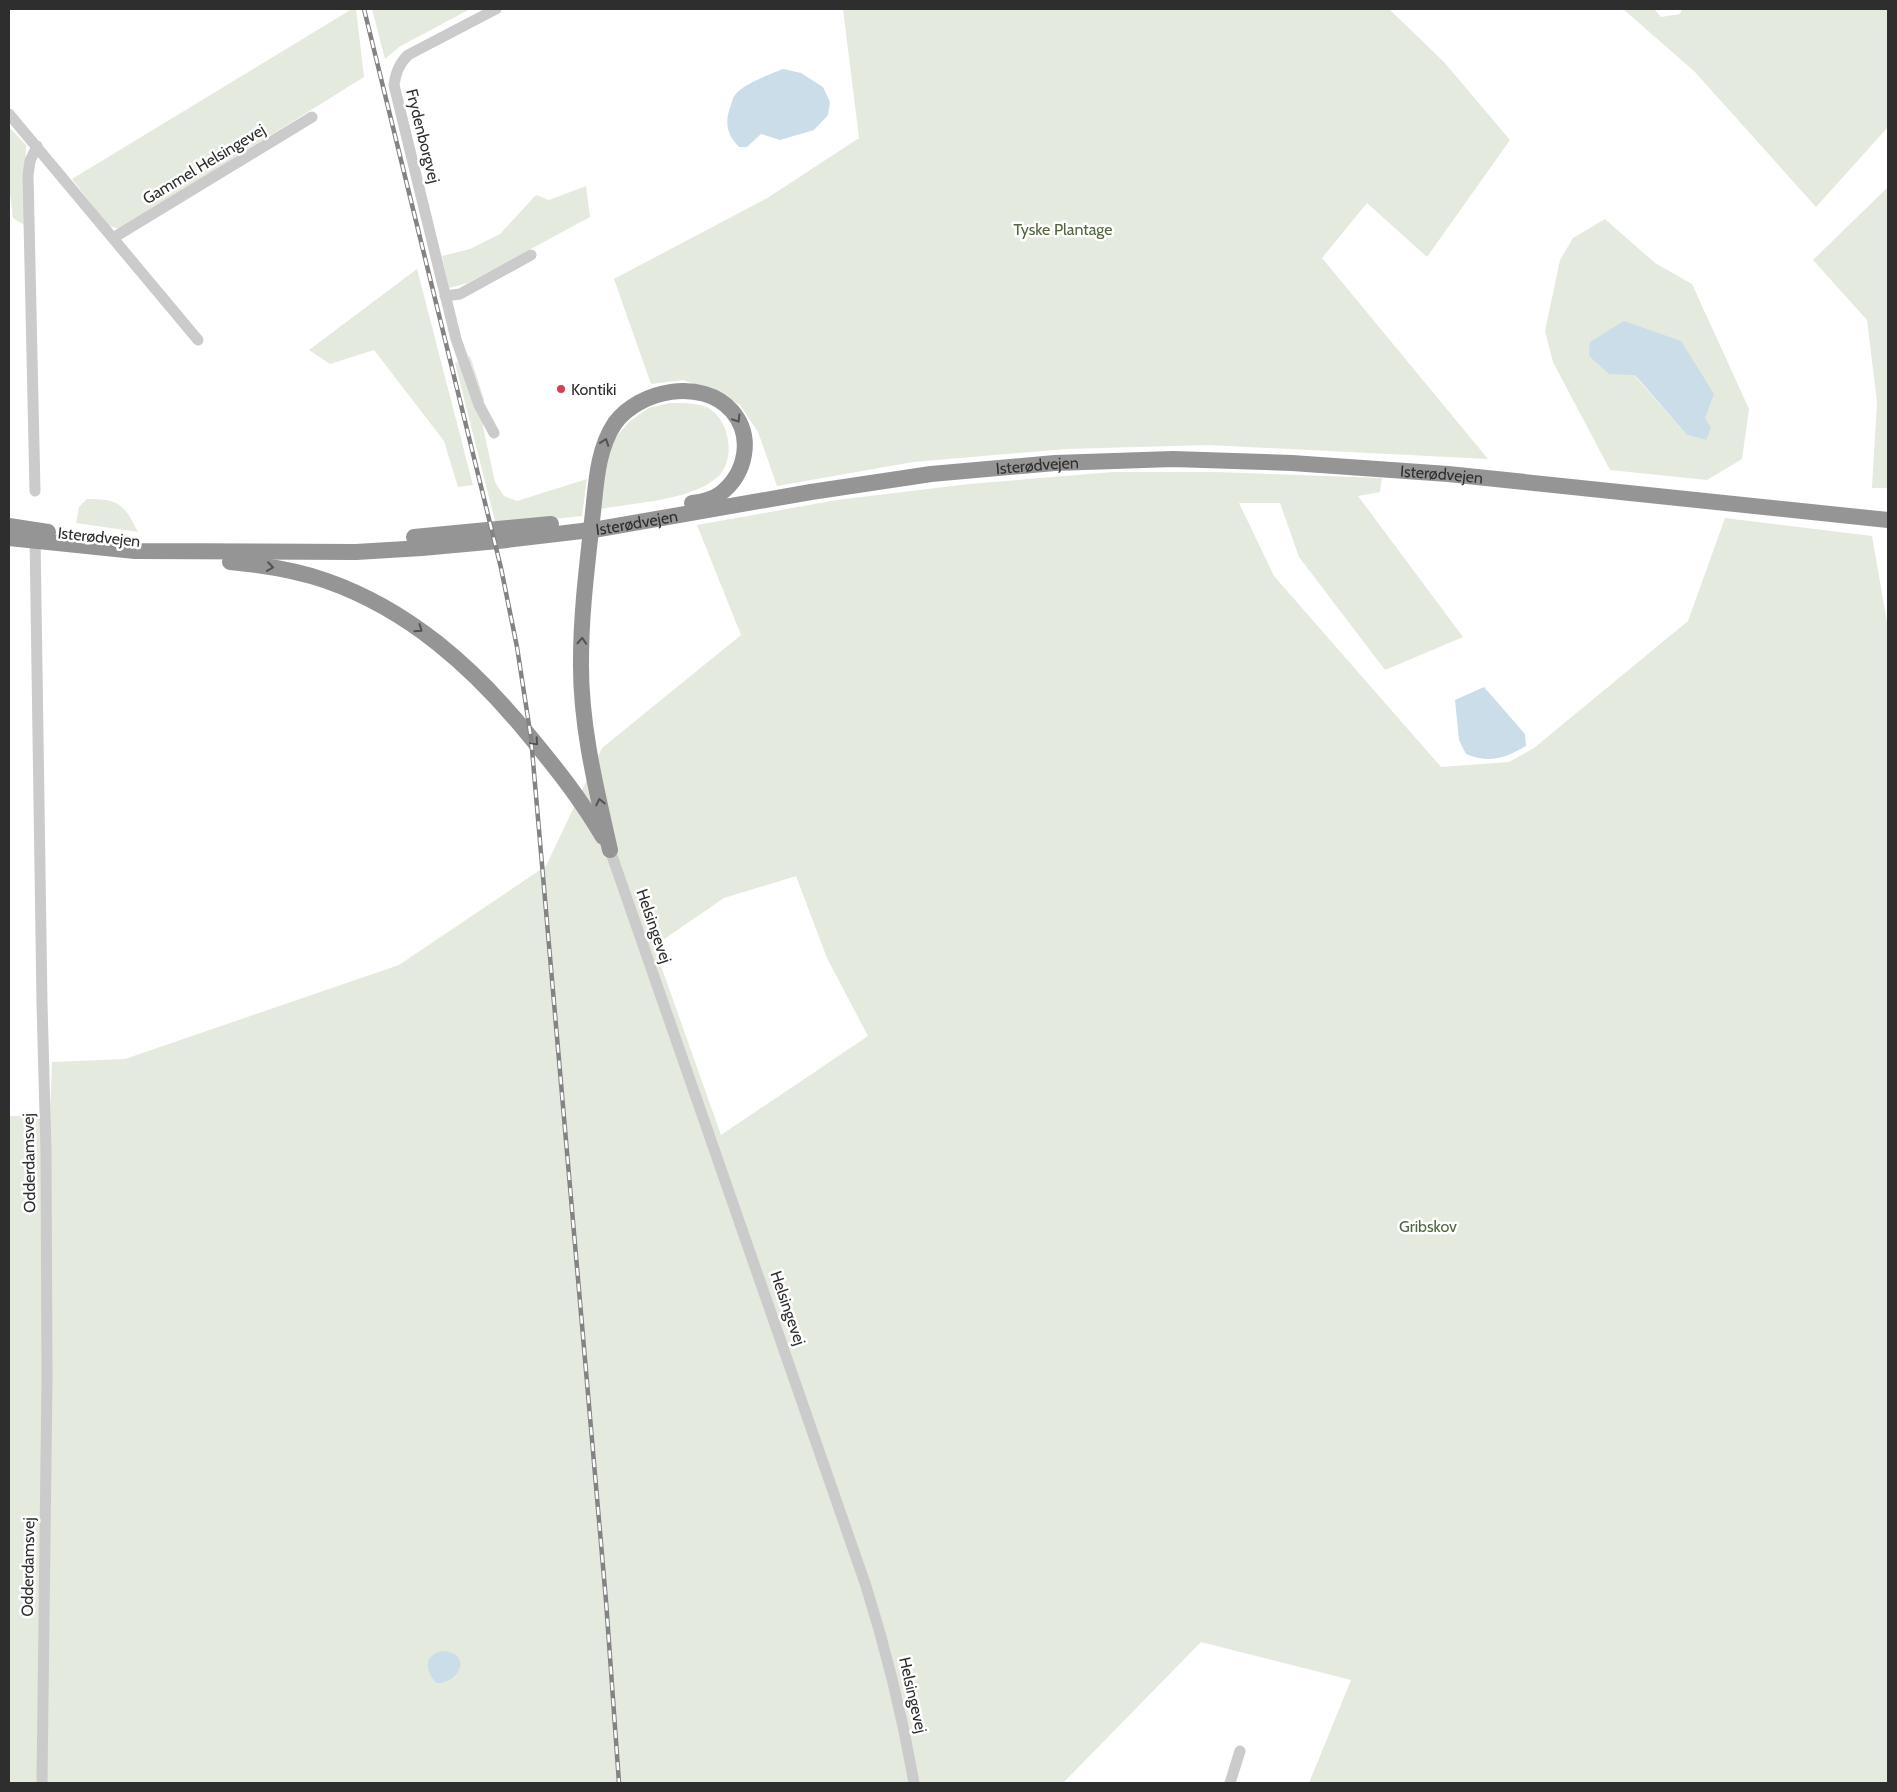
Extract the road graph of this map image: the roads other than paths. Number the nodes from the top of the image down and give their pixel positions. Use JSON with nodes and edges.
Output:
{"nodes":[{"id":1,"x":496,"y":9,"type":"edge"},
{"id":2,"x":9,"y":114,"type":"edge"},
{"id":3,"x":312,"y":117,"type":"dead end"},
{"id":4,"x":36,"y":146,"type":"junction"},
{"id":5,"x":112,"y":238,"type":"junction"},
{"id":6,"x":531,"y":254,"type":"dead end"},
{"id":7,"x":445,"y":296,"type":"junction"},
{"id":8,"x":198,"y":340,"type":"dead end"},
{"id":9,"x":494,"y":433,"type":"dead end"},
{"id":10,"x":35,"y":490,"type":"dead end"},
{"id":11,"x":1888,"y":510,"type":"edge"},
{"id":12,"x":1798,"y":511,"type":"junction"},
{"id":13,"x":1888,"y":520,"type":"edge"},
{"id":14,"x":9,"y":526,"type":"edge"},
{"id":15,"x":35,"y":536,"type":"junction"},
{"id":16,"x":9,"y":538,"type":"edge"},
{"id":17,"x":189,"y":550,"type":"junction"},
{"id":18,"x":135,"y":551,"type":"junction"},
{"id":19,"x":294,"y":552,"type":"junction"},
{"id":20,"x":610,"y":850,"type":"junction"},
{"id":21,"x":1240,"y":1752,"type":"dead end"},
{"id":22,"x":42,"y":1783,"type":"edge"},
{"id":23,"x":914,"y":1783,"type":"edge"},
{"id":24,"x":1230,"y":1783,"type":"edge"}],
"edges":[{"from":1,"to":7,"type":"street","name":"Frydenborgvej"},
{"from":2,"to":4,"type":"street"},
{"from":3,"to":5,"type":"street","name":"Gammel Helsingevej"},
{"from":4,"to":5,"type":"street"},
{"from":4,"to":10,"type":"street"},
{"from":5,"to":8,"type":"street"},
{"from":6,"to":7,"type":"street"},
{"from":7,"to":9,"type":"street","name":"Frydenborgvej"},
{"from":11,"to":12,"type":"highway"},
{"from":12,"to":13,"type":"highway","name":"Isterødvejen"},
{"from":12,"to":19,"type":"highway","name":"Isterødvejen"},
{"from":14,"to":15,"type":"highway","name":"Isterødvejen"},
{"from":15,"to":16,"type":"highway","name":"Isterødvejen"},
{"from":15,"to":17,"type":"highway","name":"Isterødvejen"},
{"from":15,"to":18,"type":"highway","name":"Isterødvejen"},
{"from":15,"to":22,"type":"street","name":"Odderdamsvej"},
{"from":17,"to":18,"type":"highway","name":"Isterødvejen"},
{"from":17,"to":19,"type":"highway","name":"Isterødvejen"},
{"from":18,"to":20,"type":"highway","one_way":true},
{"from":20,"to":19,"type":"highway","one_way":true},
{"from":20,"to":23,"type":"street","name":"Helsingevej"},
{"from":21,"to":24,"type":"street"}]}
